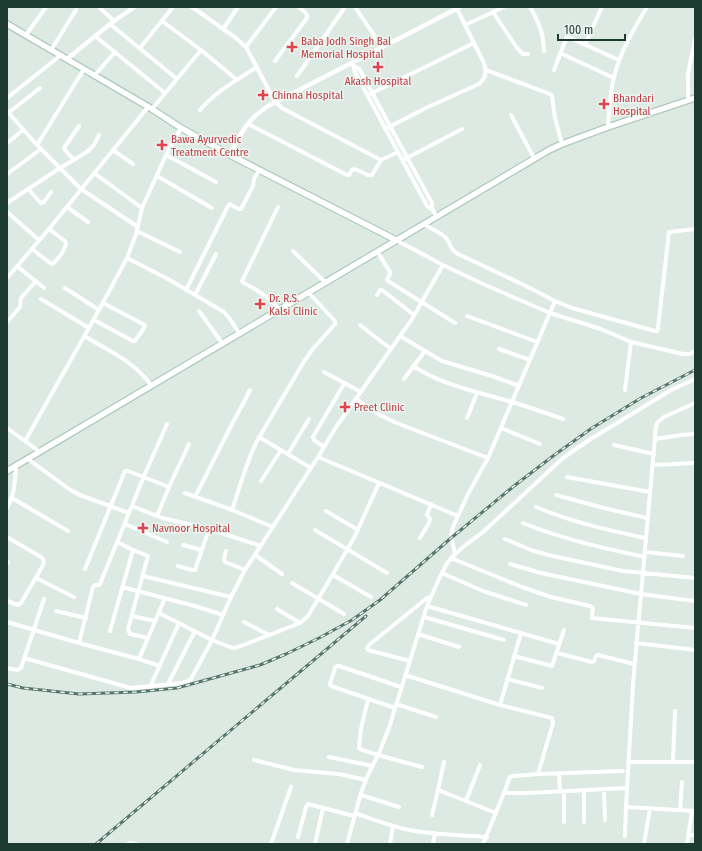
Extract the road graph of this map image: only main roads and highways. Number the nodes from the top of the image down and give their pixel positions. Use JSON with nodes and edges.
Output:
{"nodes":[{"id":1,"x":7,"y":24,"type":"edge"},
{"id":2,"x":695,"y":98,"type":"edge"},
{"id":3,"x":396,"y":240,"type":"junction"},
{"id":4,"x":7,"y":471,"type":"edge"}],
"edges":[{"from":1,"to":3,"type":"main road"},
{"from":2,"to":3,"type":"main road"},
{"from":3,"to":4,"type":"main road"}]}
